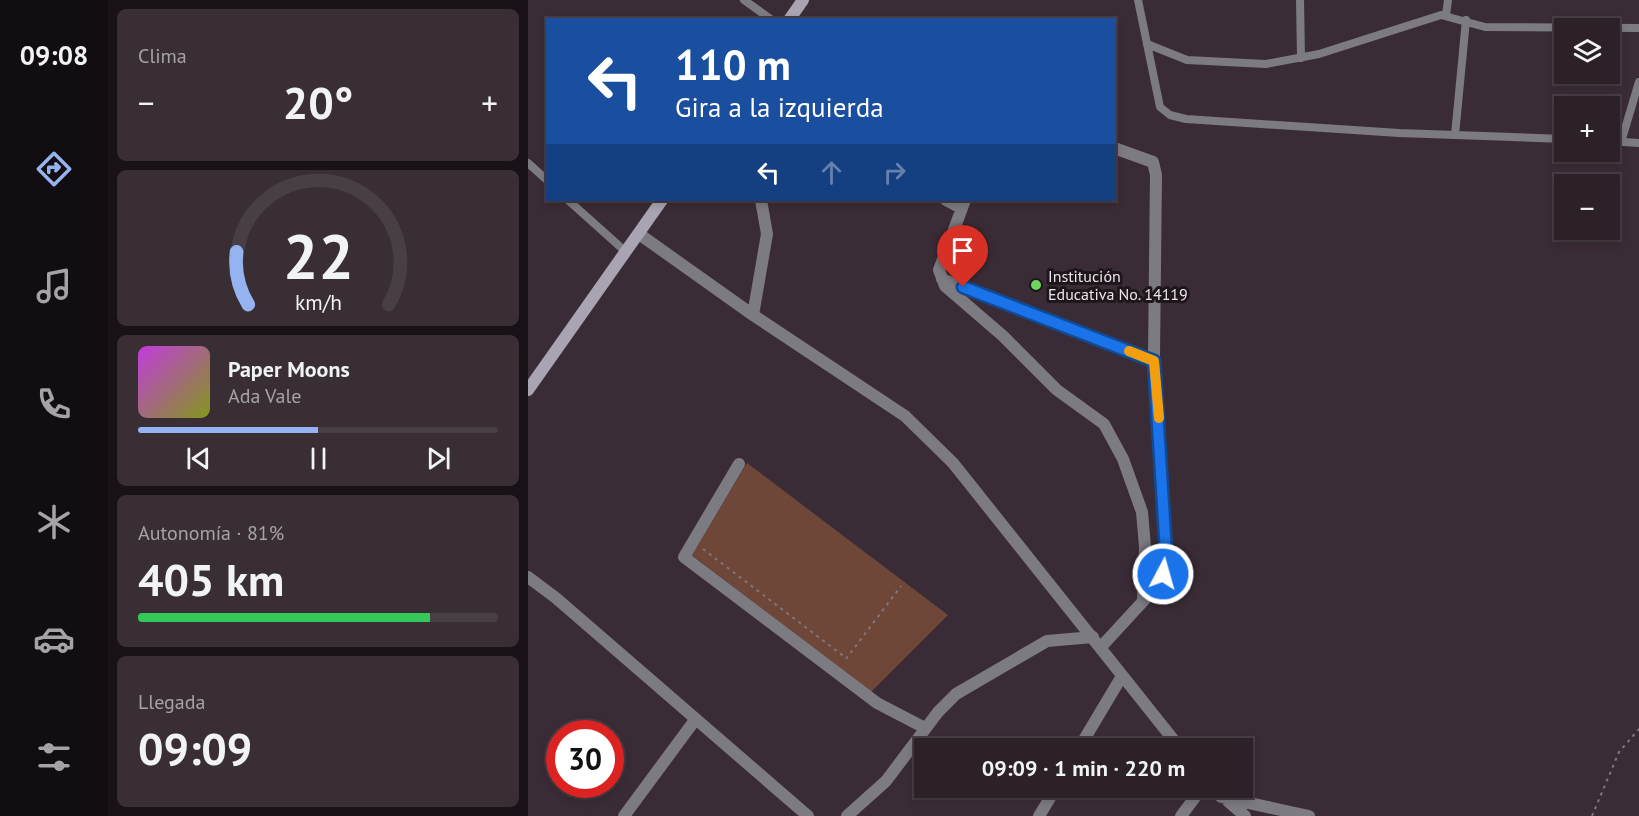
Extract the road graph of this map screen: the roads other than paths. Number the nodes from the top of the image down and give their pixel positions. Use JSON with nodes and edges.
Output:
{"nodes":[{"id":1,"x":744,"y":0,"type":"edge"},
{"id":2,"x":803,"y":0,"type":"edge"},
{"id":3,"x":1138,"y":0,"type":"edge"},
{"id":4,"x":1299,"y":0,"type":"edge"},
{"id":5,"x":1448,"y":0,"type":"edge"},
{"id":6,"x":1446,"y":15,"type":"junction"},
{"id":7,"x":769,"y":18,"type":"edge"},
{"id":8,"x":790,"y":18,"type":"edge"},
{"id":9,"x":1466,"y":20,"type":"junction"},
{"id":10,"x":1639,"y":28,"type":"edge"},
{"id":11,"x":1147,"y":44,"type":"junction"},
{"id":12,"x":1301,"y":58,"type":"junction"},
{"id":13,"x":1639,"y":82,"type":"edge"},
{"id":14,"x":1455,"y":135,"type":"junction"},
{"id":15,"x":1554,"y":139,"type":"edge"},
{"id":16,"x":1622,"y":142,"type":"joint"},
{"id":17,"x":1639,"y":143,"type":"edge"},
{"id":18,"x":1116,"y":149,"type":"edge"},
{"id":19,"x":528,"y":163,"type":"edge"},
{"id":20,"x":546,"y":179,"type":"edge"},
{"id":21,"x":569,"y":201,"type":"edge"},
{"id":22,"x":661,"y":201,"type":"edge"},
{"id":23,"x":761,"y":201,"type":"edge"},
{"id":24,"x":963,"y":204,"type":"edge"},
{"id":25,"x":639,"y":234,"type":"junction"},
{"id":26,"x":626,"y":252,"type":"junction"},
{"id":27,"x":942,"y":279,"type":"junction"},
{"id":28,"x":753,"y":315,"type":"junction"},
{"id":29,"x":1154,"y":361,"type":"junction"},
{"id":30,"x":528,"y":390,"type":"edge"},
{"id":31,"x":739,"y":464,"type":"dead end"},
{"id":32,"x":528,"y":577,"type":"edge"},
{"id":33,"x":1143,"y":599,"type":"junction"},
{"id":34,"x":1097,"y":642,"type":"junction"},
{"id":35,"x":1122,"y":676,"type":"junction"},
{"id":36,"x":695,"y":720,"type":"junction"},
{"id":37,"x":925,"y":728,"type":"junction"},
{"id":38,"x":1085,"y":738,"type":"edge"},
{"id":39,"x":1172,"y":738,"type":"edge"},
{"id":40,"x":1050,"y":798,"type":"edge"},
{"id":41,"x":1194,"y":798,"type":"edge"},
{"id":42,"x":1224,"y":798,"type":"edge"},
{"id":43,"x":1240,"y":798,"type":"edge"},
{"id":44,"x":624,"y":816,"type":"edge"},
{"id":45,"x":808,"y":816,"type":"edge"},
{"id":46,"x":847,"y":816,"type":"edge"},
{"id":47,"x":1039,"y":816,"type":"edge"},
{"id":48,"x":1181,"y":816,"type":"edge"},
{"id":49,"x":1245,"y":816,"type":"edge"},
{"id":50,"x":1309,"y":816,"type":"edge"}],
"edges":[{"from":1,"to":7,"type":"lane"},
{"from":2,"to":8,"type":"main road"},
{"from":3,"to":11,"type":"lane"},
{"from":4,"to":12,"type":"lane"},
{"from":5,"to":6,"type":"lane"},
{"from":6,"to":9,"type":"lane"},
{"from":6,"to":12,"type":"lane"},
{"from":9,"to":10,"type":"lane"},
{"from":9,"to":14,"type":"lane"},
{"from":11,"to":12,"type":"lane"},
{"from":11,"to":14,"type":"lane"},
{"from":13,"to":16,"type":"lane"},
{"from":14,"to":15,"type":"lane"},
{"from":16,"to":17,"type":"lane"},
{"from":18,"to":29,"type":"street"},
{"from":19,"to":20,"type":"lane"},
{"from":21,"to":26,"type":"lane"},
{"from":22,"to":25,"type":"main road"},
{"from":23,"to":28,"type":"street"},
{"from":24,"to":27,"type":"street"},
{"from":25,"to":26,"type":"main road"},
{"from":25,"to":28,"type":"street"},
{"from":26,"to":30,"type":"main road"},
{"from":27,"to":29,"type":"street"},
{"from":27,"to":33,"type":"street"},
{"from":28,"to":34,"type":"street"},
{"from":29,"to":33,"type":"street"},
{"from":31,"to":37,"type":"street"},
{"from":32,"to":36,"type":"street"},
{"from":33,"to":34,"type":"street"},
{"from":34,"to":35,"type":"street"},
{"from":34,"to":37,"type":"street"},
{"from":35,"to":38,"type":"street"},
{"from":35,"to":39,"type":"street"},
{"from":36,"to":44,"type":"street"},
{"from":36,"to":45,"type":"street"},
{"from":37,"to":46,"type":"street"},
{"from":40,"to":47,"type":"street"},
{"from":41,"to":48,"type":"street"},
{"from":42,"to":49,"type":"street"},
{"from":43,"to":50,"type":"street"}]}
